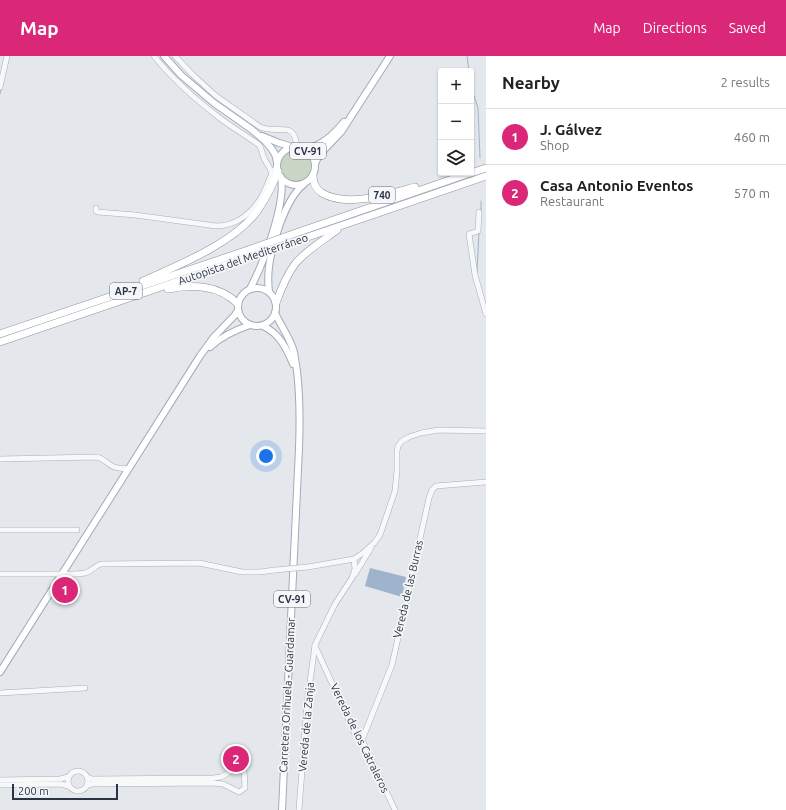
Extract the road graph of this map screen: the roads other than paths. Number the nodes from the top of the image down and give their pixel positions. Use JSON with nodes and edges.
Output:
{"nodes":[{"id":1,"x":7,"y":56,"type":"edge"},
{"id":2,"x":154,"y":56,"type":"edge"},
{"id":3,"x":164,"y":56,"type":"edge"},
{"id":4,"x":175,"y":56,"type":"edge"},
{"id":5,"x":390,"y":56,"type":"edge"},
{"id":6,"x":0,"y":87,"type":"edge"},
{"id":7,"x":364,"y":96,"type":"junction"},
{"id":8,"x":251,"y":129,"type":"junction"},
{"id":9,"x":296,"y":147,"type":"junction"},
{"id":10,"x":305,"y":149,"type":"junction"},
{"id":11,"x":315,"y":164,"type":"junction"},
{"id":12,"x":269,"y":165,"type":"junction"},
{"id":13,"x":486,"y":166,"type":"edge"},
{"id":14,"x":277,"y":170,"type":"junction"},
{"id":15,"x":474,"y":171,"type":"edge"},
{"id":16,"x":313,"y":175,"type":"junction"},
{"id":17,"x":452,"y":176,"type":"edge"},
{"id":18,"x":460,"y":176,"type":"edge"},
{"id":19,"x":486,"y":176,"type":"edge"},
{"id":20,"x":305,"y":183,"type":"junction"},
{"id":21,"x":96,"y":208,"type":"dead end"},
{"id":22,"x":479,"y":212,"type":"dead end"},
{"id":23,"x":342,"y":226,"type":"junction"},
{"id":24,"x":250,"y":289,"type":"junction"},
{"id":25,"x":269,"y":292,"type":"junction"},
{"id":26,"x":118,"y":294,"type":"junction"},
{"id":27,"x":276,"y":303,"type":"junction"},
{"id":28,"x":238,"y":307,"type":"junction"},
{"id":29,"x":97,"y":309,"type":"junction"},
{"id":30,"x":275,"y":313,"type":"junction"},
{"id":31,"x":486,"y":314,"type":"edge"},
{"id":32,"x":250,"y":325,"type":"junction"},
{"id":33,"x":263,"y":326,"type":"junction"},
{"id":34,"x":0,"y":334,"type":"edge"},
{"id":35,"x":0,"y":342,"type":"edge"},
{"id":36,"x":200,"y":356,"type":"junction"},
{"id":37,"x":299,"y":387,"type":"junction"},
{"id":38,"x":486,"y":430,"type":"edge"},
{"id":39,"x":0,"y":459,"type":"edge"},
{"id":40,"x":128,"y":468,"type":"junction"},
{"id":41,"x":486,"y":482,"type":"edge"},
{"id":42,"x":0,"y":530,"type":"edge"},
{"id":43,"x":77,"y":530,"type":"dead end"},
{"id":44,"x":374,"y":543,"type":"junction"},
{"id":45,"x":354,"y":559,"type":"junction"},
{"id":46,"x":0,"y":574,"type":"edge"},
{"id":47,"x":62,"y":574,"type":"junction"},
{"id":48,"x":352,"y":578,"type":"junction"},
{"id":49,"x":315,"y":645,"type":"junction"},
{"id":50,"x":0,"y":672,"type":"edge"},
{"id":51,"x":85,"y":688,"type":"dead end"},
{"id":52,"x":0,"y":693,"type":"edge"},
{"id":53,"x":362,"y":740,"type":"junction"},
{"id":54,"x":68,"y":777,"type":"junction"},
{"id":55,"x":88,"y":778,"type":"junction"},
{"id":56,"x":0,"y":780,"type":"edge"},
{"id":57,"x":0,"y":785,"type":"edge"},
{"id":58,"x":88,"y":785,"type":"junction"},
{"id":59,"x":68,"y":786,"type":"junction"},
{"id":60,"x":282,"y":810,"type":"edge"},
{"id":61,"x":298,"y":810,"type":"edge"},
{"id":62,"x":395,"y":810,"type":"edge"}],
"edges":[{"from":1,"to":6,"type":"street"},
{"from":2,"to":12,"type":"street"},
{"from":3,"to":8,"type":"main road","number":"CV-91"},
{"from":4,"to":9,"type":"street"},
{"from":5,"to":7,"type":"main road"},
{"from":7,"to":10,"type":"main road"},
{"from":7,"to":11,"type":"main road"},
{"from":8,"to":9,"type":"main road","number":"CV-91"},
{"from":8,"to":14,"type":"main road","number":"CV-91"},
{"from":9,"to":10,"type":"main road","number":"CV-91"},
{"from":9,"to":14,"type":"main road","number":"CV-91"},
{"from":10,"to":11,"type":"main road","number":"CV-91"},
{"from":11,"to":16,"type":"main road","number":"CV-91"},
{"from":12,"to":14,"type":"street"},
{"from":12,"to":14,"type":"street"},
{"from":13,"to":15,"type":"highway","name":"Autopista del Mediterráneo"},
{"from":14,"to":20,"type":"main road"},
{"from":14,"to":21,"type":"street"},
{"from":14,"to":24,"type":"main road","number":"CV-91"},
{"from":14,"to":26,"type":"highway"},
{"from":16,"to":17,"type":"highway","number":"740"},
{"from":16,"to":20,"type":"main road","number":"CV-91"},
{"from":18,"to":26,"type":"highway","name":"Autopista del Mediterráneo","number":"AP-7","bridge":true},
{"from":19,"to":23,"type":"highway","name":"Autopista del Mediterráneo","number":"AP-7"},
{"from":20,"to":25,"type":"main road","number":"CV-91"},
{"from":22,"to":31,"type":"street"},
{"from":23,"to":27,"type":"highway"},
{"from":23,"to":29,"type":"highway","name":"Autopista del Mediterráneo","number":"AP-7","bridge":true},
{"from":24,"to":25,"type":"main road"},
{"from":24,"to":28,"type":"main road","number":"CV-91"},
{"from":25,"to":27,"type":"main road"},
{"from":26,"to":34,"type":"highway","name":"Autopista del Mediterráneo","number":"AP-7"},
{"from":27,"to":30,"type":"main road"},
{"from":28,"to":29,"type":"highway"},
{"from":28,"to":32,"type":"main road"},
{"from":28,"to":36,"type":"main road"},
{"from":29,"to":35,"type":"highway","name":"Autopista del Mediterráneo","number":"AP-7"},
{"from":30,"to":33,"type":"main road"},
{"from":30,"to":37,"type":"main road","name":"Carretera Orihuela - Guardamar","number":"CV-91"},
{"from":32,"to":33,"type":"main road"},
{"from":32,"to":36,"type":"main road"},
{"from":33,"to":37,"type":"main road","name":"Carretera Orihuela - Guardamar","number":"CV-91"},
{"from":36,"to":40,"type":"main road"},
{"from":37,"to":60,"type":"main road","name":"Carretera Orihuela - Guardamar","number":"CV-91"},
{"from":38,"to":44,"type":"street","name":"Vereda de la Zanja"},
{"from":39,"to":40,"type":"street"},
{"from":40,"to":47,"type":"main road"},
{"from":41,"to":53,"type":"street","name":"Vereda de las Burras"},
{"from":42,"to":43,"type":"street"},
{"from":44,"to":45,"type":"street"},
{"from":44,"to":48,"type":"street","name":"Vereda de la Zanja"},
{"from":45,"to":47,"type":"street","bridge":true},
{"from":45,"to":48,"type":"street"},
{"from":46,"to":47,"type":"street"},
{"from":47,"to":50,"type":"main road"},
{"from":48,"to":49,"type":"street","name":"Vereda de la Zanja"},
{"from":49,"to":53,"type":"street","name":"Vereda de los Catraleros"},
{"from":49,"to":61,"type":"street","name":"Vereda de la Zanja"},
{"from":51,"to":52,"type":"street"},
{"from":53,"to":62,"type":"street","name":"Vereda de los Catraleros"},
{"from":54,"to":55,"type":"street"},
{"from":54,"to":56,"type":"street"},
{"from":54,"to":59,"type":"street"},
{"from":55,"to":58,"type":"street"},
{"from":55,"to":58,"type":"street"},
{"from":57,"to":59,"type":"street"},
{"from":58,"to":59,"type":"street"}]}
